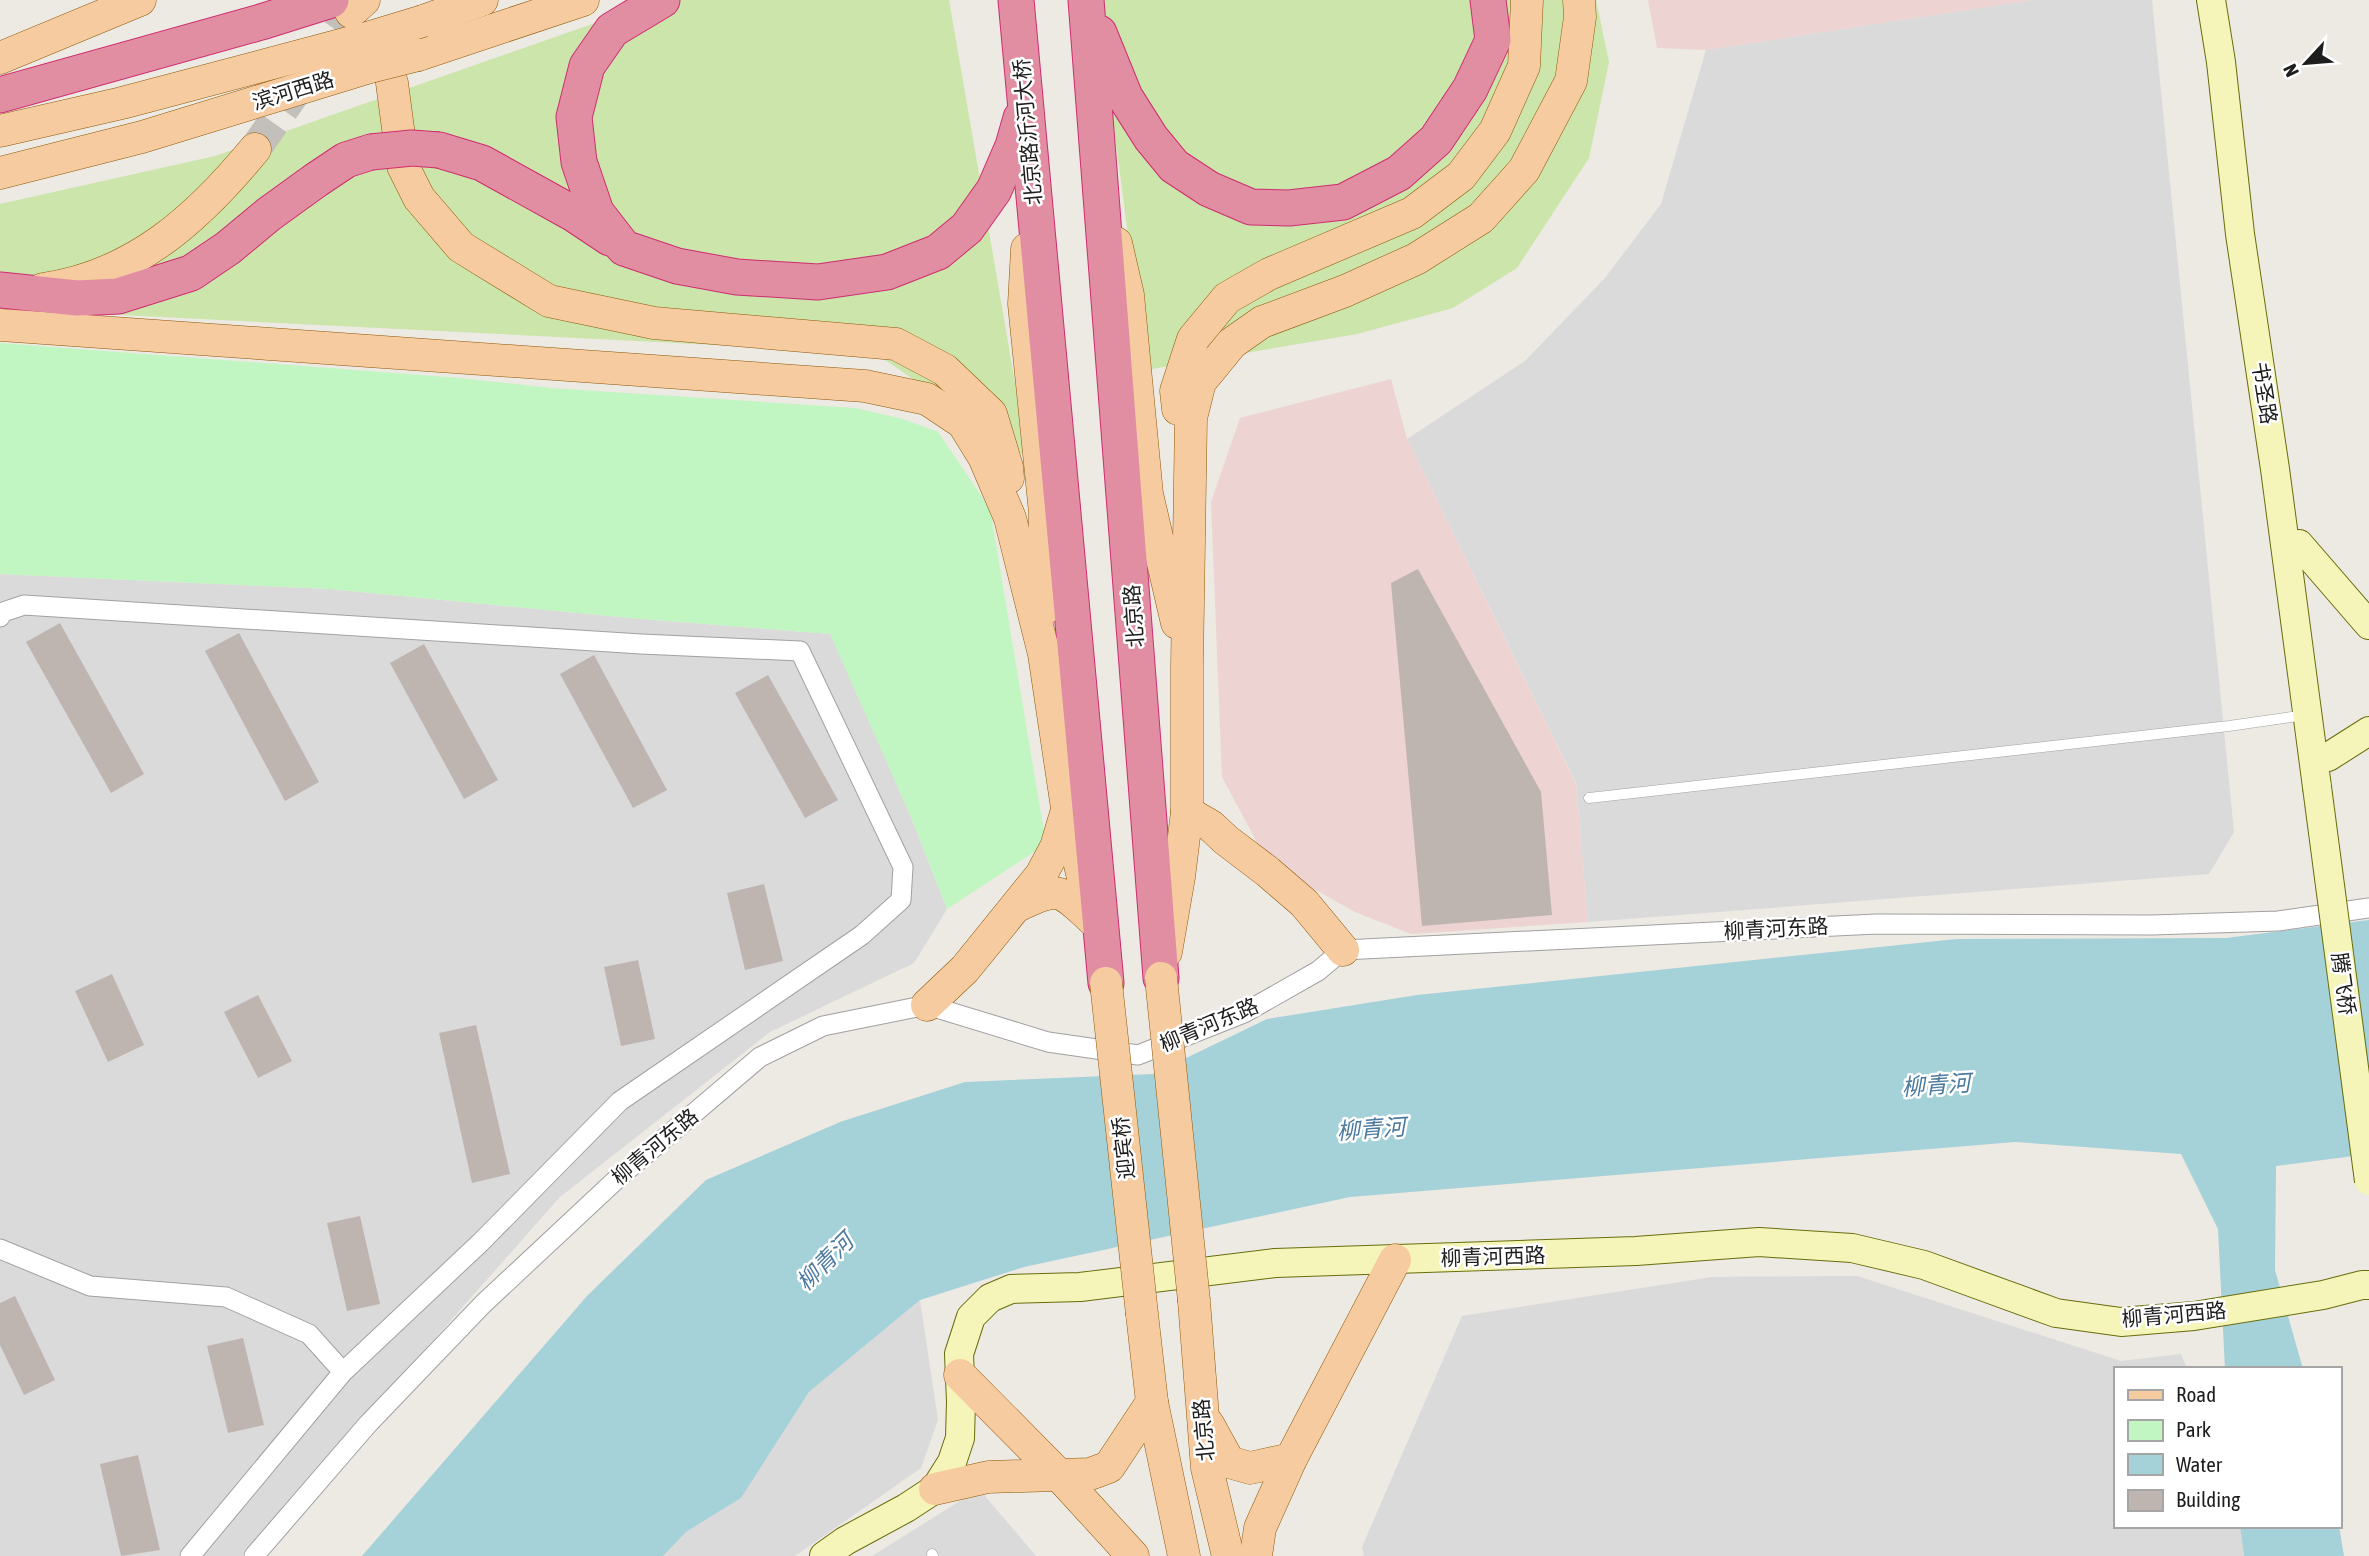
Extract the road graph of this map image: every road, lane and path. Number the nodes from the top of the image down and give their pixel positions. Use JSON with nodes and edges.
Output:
{"nodes":[{"id":1,"x":140,"y":0,"type":"edge"},
{"id":2,"x":482,"y":0,"type":"edge"},
{"id":3,"x":583,"y":0,"type":"edge"},
{"id":4,"x":662,"y":0,"type":"edge"},
{"id":5,"x":1016,"y":0,"type":"edge"},
{"id":6,"x":1488,"y":0,"type":"edge"},
{"id":7,"x":1527,"y":0,"type":"edge"},
{"id":8,"x":1579,"y":0,"type":"edge"},
{"id":9,"x":2211,"y":0,"type":"edge"},
{"id":10,"x":2226,"y":0,"type":"edge"},
{"id":11,"x":1086,"y":1,"type":"edge"},
{"id":12,"x":363,"y":33,"type":"edge"},
{"id":13,"x":0,"y":58,"type":"edge"},
{"id":14,"x":0,"y":95,"type":"edge"},
{"id":15,"x":1025,"y":104,"type":"junction"},
{"id":16,"x":0,"y":131,"type":"edge"},
{"id":17,"x":255,"y":149,"type":"tunnel mouth"},
{"id":18,"x":1099,"y":163,"type":"junction"},
{"id":19,"x":7,"y":173,"type":"edge"},
{"id":20,"x":1032,"y":178,"type":"junction"},
{"id":21,"x":624,"y":248,"type":"junction"},
{"id":22,"x":9,"y":291,"type":"edge"},
{"id":23,"x":0,"y":326,"type":"edge"},
{"id":24,"x":1010,"y":518,"type":"junction"},
{"id":25,"x":1190,"y":543,"type":"junction"},
{"id":26,"x":2299,"y":544,"type":"junction"},
{"id":27,"x":0,"y":617,"type":"edge"},
{"id":28,"x":2369,"y":625,"type":"edge"},
{"id":29,"x":1044,"y":654,"type":"junction"},
{"id":30,"x":1186,"y":665,"type":"junction"},
{"id":31,"x":2307,"y":714,"type":"junction"},
{"id":32,"x":2369,"y":731,"type":"edge"},
{"id":33,"x":2328,"y":757,"type":"junction"},
{"id":34,"x":2324,"y":786,"type":"junction"},
{"id":35,"x":1589,"y":798,"type":"dead end"},
{"id":36,"x":1067,"y":808,"type":"junction"},
{"id":37,"x":1187,"y":811,"type":"junction"},
{"id":38,"x":1226,"y":840,"type":"junction"},
{"id":39,"x":1180,"y":877,"type":"junction"},
{"id":40,"x":1017,"y":906,"type":"junction"},
{"id":41,"x":2369,"y":908,"type":"edge"},
{"id":42,"x":1092,"y":919,"type":"junction"},
{"id":43,"x":1343,"y":950,"type":"junction"},
{"id":44,"x":1161,"y":978,"type":"junction"},
{"id":45,"x":1106,"y":983,"type":"junction"},
{"id":46,"x":927,"y":1005,"type":"junction"},
{"id":47,"x":2369,"y":1072,"type":"edge"},
{"id":48,"x":2369,"y":1181,"type":"edge"},
{"id":49,"x":0,"y":1249,"type":"edge"},
{"id":50,"x":1395,"y":1260,"type":"junction"},
{"id":51,"x":2369,"y":1285,"type":"edge"},
{"id":52,"x":2323,"y":1295,"type":"junction"},
{"id":53,"x":2369,"y":1295,"type":"edge"},
{"id":54,"x":1142,"y":1314,"type":"joint"},
{"id":55,"x":343,"y":1372,"type":"junction"},
{"id":56,"x":960,"y":1375,"type":"junction"},
{"id":57,"x":1152,"y":1402,"type":"junction"},
{"id":58,"x":1201,"y":1412,"type":"junction"},
{"id":59,"x":1291,"y":1460,"type":"junction"},
{"id":60,"x":1058,"y":1474,"type":"junction"},
{"id":61,"x":935,"y":1489,"type":"junction"},
{"id":62,"x":190,"y":1556,"type":"edge"},
{"id":63,"x":254,"y":1556,"type":"edge"},
{"id":64,"x":824,"y":1556,"type":"edge"},
{"id":65,"x":1133,"y":1556,"type":"edge"},
{"id":66,"x":1184,"y":1556,"type":"edge"},
{"id":67,"x":1228,"y":1556,"type":"edge"},
{"id":68,"x":1256,"y":1556,"type":"edge"}],
"edges":[{"from":1,"to":13,"type":"main road"},
{"from":2,"to":12,"type":"main road","name":"滨河西路","bridge":true},
{"from":3,"to":12,"type":"main road","name":"滨河西路","bridge":true},
{"from":4,"to":21,"type":"highway"},
{"from":5,"to":15,"type":"highway","name":"北京路沂河大桥"},
{"from":6,"to":11,"type":"highway"},
{"from":7,"to":25,"type":"main road"},
{"from":8,"to":25,"type":"main road"},
{"from":9,"to":31,"type":"street","name":"书圣路"},
{"from":10,"to":26,"type":"street","name":"书圣路"},
{"from":11,"to":18,"type":"highway"},
{"from":12,"to":14,"type":"highway"},
{"from":12,"to":16,"type":"main road","name":"滨河西路"},
{"from":12,"to":19,"type":"main road","name":"滨河西路"},
{"from":12,"to":24,"type":"main road"},
{"from":15,"to":20,"type":"highway","name":"北京路沂河大桥"},
{"from":15,"to":21,"type":"highway"},
{"from":17,"to":22,"type":"main road"},
{"from":18,"to":30,"type":"main road"},
{"from":18,"to":44,"type":"highway","name":"北京路"},
{"from":20,"to":29,"type":"main road"},
{"from":20,"to":45,"type":"highway","name":"北京路沂河大桥"},
{"from":21,"to":22,"type":"highway","bridge":true},
{"from":23,"to":24,"type":"main road"},
{"from":24,"to":29,"type":"main road"},
{"from":25,"to":30,"type":"main road"},
{"from":26,"to":28,"type":"street"},
{"from":26,"to":33,"type":"street","name":"书圣路"},
{"from":27,"to":55,"type":"street"},
{"from":29,"to":36,"type":"main road","name":"迎宾桥"},
{"from":30,"to":37,"type":"main road"},
{"from":31,"to":34,"type":"street","name":"书圣路"},
{"from":31,"to":35,"type":"lane"},
{"from":32,"to":33,"type":"street"},
{"from":33,"to":34,"type":"street","name":"书圣路"},
{"from":34,"to":47,"type":"street","name":"腾飞桥"},
{"from":34,"to":48,"type":"street","name":"腾飞桥","bridge":true},
{"from":36,"to":40,"type":"main road"},
{"from":36,"to":42,"type":"main road","name":"迎宾桥"},
{"from":37,"to":38,"type":"main road"},
{"from":37,"to":39,"type":"main road"},
{"from":38,"to":39,"type":"main road"},
{"from":38,"to":43,"type":"main road"},
{"from":39,"to":44,"type":"main road"},
{"from":40,"to":42,"type":"main road"},
{"from":40,"to":46,"type":"main road"},
{"from":41,"to":43,"type":"street","name":"柳青河东路"},
{"from":42,"to":45,"type":"main road","name":"迎宾桥"},
{"from":43,"to":46,"type":"street","name":"柳青河东路"},
{"from":44,"to":58,"type":"main road","name":"北京路","bridge":true},
{"from":45,"to":54,"type":"main road","name":"迎宾桥","bridge":true},
{"from":46,"to":63,"type":"street","name":"柳青河东路"},
{"from":49,"to":55,"type":"street"},
{"from":50,"to":52,"type":"street","name":"柳青河西路"},
{"from":50,"to":56,"type":"street","name":"柳青河西路"},
{"from":50,"to":59,"type":"main road"},
{"from":51,"to":52,"type":"street","name":"柳青河西路"},
{"from":52,"to":53,"type":"street","name":"柳青河西路"},
{"from":54,"to":57,"type":"main road","name":"北京路"},
{"from":55,"to":62,"type":"street"},
{"from":56,"to":60,"type":"main road"},
{"from":56,"to":61,"type":"street","name":"柳青河西路"},
{"from":57,"to":60,"type":"main road"},
{"from":57,"to":66,"type":"main road","name":"北京路"},
{"from":58,"to":59,"type":"main road"},
{"from":58,"to":67,"type":"main road","name":"北京路"},
{"from":59,"to":68,"type":"main road"},
{"from":60,"to":61,"type":"main road"},
{"from":60,"to":65,"type":"main road"},
{"from":61,"to":64,"type":"street","name":"柳青河西路"}]}
